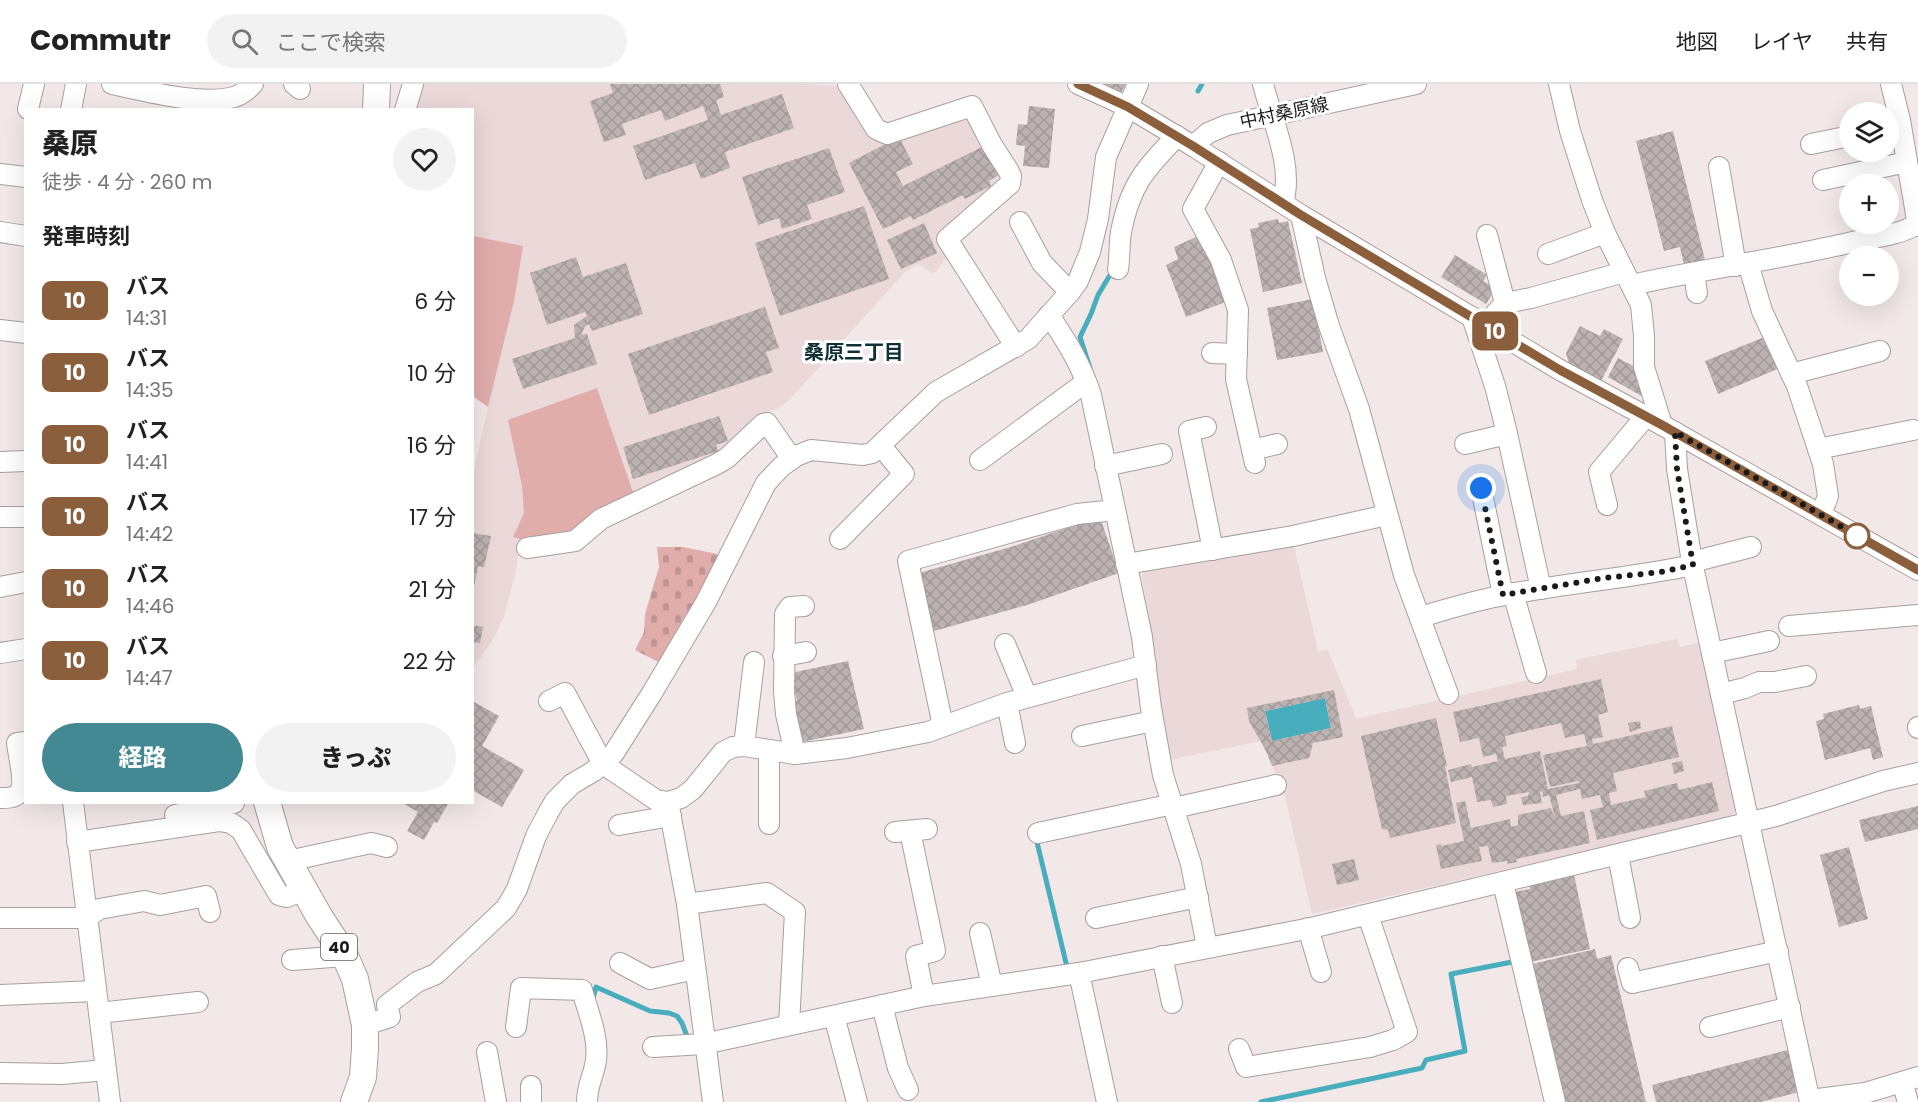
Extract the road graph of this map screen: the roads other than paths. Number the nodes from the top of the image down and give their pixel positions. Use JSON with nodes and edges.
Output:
{"nodes":[{"id":1,"x":34,"y":84,"type":"edge"},
{"id":2,"x":76,"y":84,"type":"edge"},
{"id":3,"x":112,"y":84,"type":"edge"},
{"id":4,"x":253,"y":84,"type":"edge"},
{"id":5,"x":377,"y":84,"type":"edge"},
{"id":6,"x":413,"y":84,"type":"edge"},
{"id":7,"x":848,"y":84,"type":"edge"},
{"id":8,"x":1078,"y":84,"type":"edge"},
{"id":9,"x":1138,"y":84,"type":"edge"},
{"id":10,"x":1263,"y":84,"type":"edge"},
{"id":11,"x":1416,"y":84,"type":"edge"},
{"id":12,"x":1560,"y":84,"type":"edge"},
{"id":13,"x":1891,"y":84,"type":"edge"},
{"id":14,"x":137,"y":87,"type":"edge"},
{"id":15,"x":215,"y":91,"type":"edge"},
{"id":16,"x":1893,"y":102,"type":"edge"},
{"id":17,"x":1128,"y":107,"type":"junction"},
{"id":18,"x":28,"y":108,"type":"edge"},
{"id":19,"x":71,"y":108,"type":"edge"},
{"id":20,"x":376,"y":108,"type":"edge"},
{"id":21,"x":406,"y":108,"type":"edge"},
{"id":22,"x":1271,"y":115,"type":"junction"},
{"id":23,"x":1839,"y":138,"type":"edge"},
{"id":24,"x":1899,"y":139,"type":"edge"},
{"id":25,"x":1185,"y":141,"type":"junction"},
{"id":26,"x":1811,"y":144,"type":"dead end"},
{"id":27,"x":1219,"y":162,"type":"junction"},
{"id":28,"x":1907,"y":162,"type":"junction"},
{"id":29,"x":1719,"y":167,"type":"dead end"},
{"id":30,"x":0,"y":174,"type":"edge"},
{"id":31,"x":24,"y":177,"type":"edge"},
{"id":32,"x":1823,"y":180,"type":"dead end"},
{"id":33,"x":1283,"y":203,"type":"junction"},
{"id":34,"x":1301,"y":215,"type":"junction"},
{"id":35,"x":1020,"y":222,"type":"dead end"},
{"id":36,"x":1918,"y":224,"type":"edge"},
{"id":37,"x":0,"y":232,"type":"edge"},
{"id":38,"x":1605,"y":233,"type":"junction"},
{"id":39,"x":1487,"y":235,"type":"dead end"},
{"id":40,"x":24,"y":236,"type":"edge"},
{"id":41,"x":1548,"y":254,"type":"dead end"},
{"id":42,"x":1742,"y":265,"type":"junction"},
{"id":43,"x":1118,"y":269,"type":"dead end"},
{"id":44,"x":1694,"y":273,"type":"junction"},
{"id":45,"x":1628,"y":279,"type":"junction"},
{"id":46,"x":1070,"y":292,"type":"junction"},
{"id":47,"x":1697,"y":293,"type":"dead end"},
{"id":48,"x":1505,"y":303,"type":"junction"},
{"id":49,"x":1049,"y":315,"type":"junction"},
{"id":50,"x":1479,"y":321,"type":"junction"},
{"id":51,"x":0,"y":330,"type":"edge"},
{"id":52,"x":24,"y":333,"type":"edge"},
{"id":53,"x":1016,"y":347,"type":"junction"},
{"id":54,"x":1880,"y":351,"type":"dead end"},
{"id":55,"x":1212,"y":353,"type":"dead end"},
{"id":56,"x":1237,"y":354,"type":"junction"},
{"id":57,"x":1791,"y":374,"type":"junction"},
{"id":58,"x":1086,"y":382,"type":"junction"},
{"id":59,"x":1661,"y":424,"type":"junction"},
{"id":60,"x":1206,"y":427,"type":"dead end"},
{"id":61,"x":1913,"y":430,"type":"dead end"},
{"id":62,"x":1507,"y":434,"type":"junction"},
{"id":63,"x":1277,"y":444,"type":"dead end"},
{"id":64,"x":1465,"y":444,"type":"dead end"},
{"id":65,"x":881,"y":446,"type":"junction"},
{"id":66,"x":1818,"y":448,"type":"junction"},
{"id":67,"x":1162,"y":454,"type":"dead end"},
{"id":68,"x":792,"y":459,"type":"junction"},
{"id":69,"x":980,"y":460,"type":"dead end"},
{"id":70,"x":24,"y":461,"type":"edge"},
{"id":71,"x":0,"y":462,"type":"edge"},
{"id":72,"x":1106,"y":466,"type":"junction"},
{"id":73,"x":1481,"y":488,"type":"dead end"},
{"id":74,"x":1607,"y":505,"type":"dead end"},
{"id":75,"x":1115,"y":510,"type":"junction"},
{"id":76,"x":1387,"y":515,"type":"junction"},
{"id":77,"x":1821,"y":515,"type":"junction"},
{"id":78,"x":0,"y":517,"type":"edge"},
{"id":79,"x":24,"y":518,"type":"edge"},
{"id":80,"x":840,"y":539,"type":"dead end"},
{"id":81,"x":1751,"y":547,"type":"dead end"},
{"id":82,"x":527,"y":548,"type":"dead end"},
{"id":83,"x":1213,"y":550,"type":"junction"},
{"id":84,"x":1692,"y":563,"type":"junction"},
{"id":85,"x":1126,"y":564,"type":"junction"},
{"id":86,"x":1918,"y":570,"type":"edge"},
{"id":87,"x":24,"y":582,"type":"edge"},
{"id":88,"x":0,"y":587,"type":"edge"},
{"id":89,"x":1541,"y":589,"type":"junction"},
{"id":90,"x":1508,"y":594,"type":"junction"},
{"id":91,"x":804,"y":606,"type":"dead end"},
{"id":92,"x":1918,"y":615,"type":"edge"},
{"id":93,"x":1420,"y":617,"type":"junction"},
{"id":94,"x":1789,"y":626,"type":"dead end"},
{"id":95,"x":1769,"y":641,"type":"dead end"},
{"id":96,"x":1005,"y":644,"type":"dead end"},
{"id":97,"x":24,"y":648,"type":"edge"},
{"id":98,"x":806,"y":652,"type":"dead end"},
{"id":99,"x":0,"y":653,"type":"edge"},
{"id":100,"x":1712,"y":653,"type":"junction"},
{"id":101,"x":783,"y":656,"type":"junction"},
{"id":102,"x":754,"y":662,"type":"dead end"},
{"id":103,"x":1146,"y":664,"type":"junction"},
{"id":104,"x":1536,"y":673,"type":"dead end"},
{"id":105,"x":1806,"y":676,"type":"dead end"},
{"id":106,"x":1448,"y":694,"type":"dead end"},
{"id":107,"x":1721,"y":694,"type":"junction"},
{"id":108,"x":1027,"y":697,"type":"junction"},
{"id":109,"x":549,"y":701,"type":"dead end"},
{"id":110,"x":1007,"y":703,"type":"junction"},
{"id":111,"x":1153,"y":721,"type":"junction"},
{"id":112,"x":943,"y":726,"type":"junction"},
{"id":113,"x":1082,"y":735,"type":"dead end"},
{"id":114,"x":1015,"y":743,"type":"dead end"},
{"id":115,"x":744,"y":746,"type":"junction"},
{"id":116,"x":770,"y":750,"type":"junction"},
{"id":117,"x":15,"y":751,"type":"edge"},
{"id":118,"x":795,"y":753,"type":"junction"},
{"id":119,"x":603,"y":764,"type":"junction"},
{"id":120,"x":1918,"y":773,"type":"edge"},
{"id":121,"x":1275,"y":785,"type":"dead end"},
{"id":122,"x":0,"y":798,"type":"edge"},
{"id":123,"x":73,"y":804,"type":"edge"},
{"id":124,"x":229,"y":804,"type":"edge"},
{"id":125,"x":268,"y":804,"type":"edge"},
{"id":126,"x":1173,"y":806,"type":"junction"},
{"id":127,"x":670,"y":809,"type":"junction"},
{"id":128,"x":170,"y":815,"type":"edge"},
{"id":129,"x":1749,"y":822,"type":"junction"},
{"id":130,"x":769,"y":824,"type":"dead end"},
{"id":131,"x":619,"y":825,"type":"dead end"},
{"id":132,"x":911,"y":831,"type":"dead end"},
{"id":133,"x":1038,"y":832,"type":"dead end"},
{"id":134,"x":77,"y":842,"type":"junction"},
{"id":135,"x":387,"y":848,"type":"dead end"},
{"id":136,"x":1618,"y":855,"type":"junction"},
{"id":137,"x":288,"y":861,"type":"junction"},
{"id":138,"x":1503,"y":883,"type":"junction"},
{"id":139,"x":303,"y":890,"type":"junction"},
{"id":140,"x":1198,"y":897,"type":"junction"},
{"id":141,"x":687,"y":903,"type":"junction"},
{"id":142,"x":210,"y":912,"type":"dead end"},
{"id":143,"x":1368,"y":915,"type":"junction"},
{"id":144,"x":0,"y":918,"type":"edge"},
{"id":145,"x":87,"y":918,"type":"junction"},
{"id":146,"x":1096,"y":918,"type":"dead end"},
{"id":147,"x":1630,"y":918,"type":"dead end"},
{"id":148,"x":1308,"y":928,"type":"junction"},
{"id":149,"x":980,"y":933,"type":"dead end"},
{"id":150,"x":1208,"y":947,"type":"junction"},
{"id":151,"x":1778,"y":951,"type":"junction"},
{"id":152,"x":345,"y":956,"type":"junction"},
{"id":153,"x":1162,"y":956,"type":"junction"},
{"id":154,"x":292,"y":960,"type":"dead end"},
{"id":155,"x":620,"y":963,"type":"dead end"},
{"id":156,"x":1628,"y":968,"type":"dead end"},
{"id":157,"x":695,"y":969,"type":"junction"},
{"id":158,"x":1321,"y":972,"type":"dead end"},
{"id":159,"x":1079,"y":973,"type":"junction"},
{"id":160,"x":992,"y":986,"type":"junction"},
{"id":161,"x":96,"y":992,"type":"junction"},
{"id":162,"x":0,"y":995,"type":"edge"},
{"id":163,"x":924,"y":996,"type":"junction"},
{"id":164,"x":198,"y":1002,"type":"dead end"},
{"id":165,"x":1172,"y":1003,"type":"dead end"},
{"id":166,"x":882,"y":1005,"type":"junction"},
{"id":167,"x":1790,"y":1007,"type":"junction"},
{"id":168,"x":99,"y":1013,"type":"junction"},
{"id":169,"x":834,"y":1016,"type":"junction"},
{"id":170,"x":365,"y":1025,"type":"junction"},
{"id":171,"x":789,"y":1025,"type":"junction"},
{"id":172,"x":516,"y":1027,"type":"dead end"},
{"id":173,"x":1710,"y":1027,"type":"dead end"},
{"id":174,"x":704,"y":1044,"type":"junction"},
{"id":175,"x":653,"y":1047,"type":"dead end"},
{"id":176,"x":1239,"y":1049,"type":"dead end"},
{"id":177,"x":487,"y":1052,"type":"dead end"},
{"id":178,"x":106,"y":1070,"type":"junction"},
{"id":179,"x":0,"y":1073,"type":"edge"},
{"id":180,"x":1910,"y":1079,"type":"edge"},
{"id":181,"x":908,"y":1090,"type":"dead end"},
{"id":182,"x":1810,"y":1101,"type":"edge"},
{"id":183,"x":110,"y":1102,"type":"edge"},
{"id":184,"x":354,"y":1102,"type":"edge"},
{"id":185,"x":496,"y":1102,"type":"edge"},
{"id":186,"x":587,"y":1102,"type":"edge"},
{"id":187,"x":713,"y":1102,"type":"edge"},
{"id":188,"x":857,"y":1102,"type":"edge"},
{"id":189,"x":1107,"y":1102,"type":"edge"},
{"id":190,"x":1555,"y":1102,"type":"edge"},
{"id":191,"x":1908,"y":1102,"type":"edge"}],
"edges":[{"from":1,"to":18,"type":"street"},
{"from":2,"to":19,"type":"street"},
{"from":3,"to":14,"type":"street"},
{"from":4,"to":15,"type":"street"},
{"from":5,"to":20,"type":"main road"},
{"from":6,"to":21,"type":"street"},
{"from":7,"to":53,"type":"street"},
{"from":8,"to":17,"type":"street"},
{"from":9,"to":17,"type":"street"},
{"from":10,"to":22,"type":"street"},
{"from":11,"to":22,"type":"street","name":"中村桑原線"},
{"from":12,"to":38,"type":"street"},
{"from":13,"to":16,"type":"street"},
{"from":14,"to":15,"type":"street"},
{"from":17,"to":25,"type":"street"},
{"from":17,"to":46,"type":"street"},
{"from":22,"to":25,"type":"street","name":"中村桑原線"},
{"from":22,"to":33,"type":"street"},
{"from":23,"to":26,"type":"street"},
{"from":24,"to":28,"type":"street"},
{"from":25,"to":27,"type":"street"},
{"from":25,"to":43,"type":"street","name":"中村桑原線"},
{"from":27,"to":33,"type":"street"},
{"from":27,"to":56,"type":"street"},
{"from":28,"to":32,"type":"street"},
{"from":28,"to":36,"type":"street"},
{"from":29,"to":42,"type":"street"},
{"from":30,"to":31,"type":"street"},
{"from":33,"to":34,"type":"street"},
{"from":34,"to":50,"type":"street"},
{"from":34,"to":76,"type":"street"},
{"from":35,"to":46,"type":"street"},
{"from":36,"to":42,"type":"street"},
{"from":37,"to":40,"type":"street"},
{"from":38,"to":41,"type":"street"},
{"from":38,"to":45,"type":"street"},
{"from":39,"to":48,"type":"street"},
{"from":42,"to":44,"type":"street"},
{"from":42,"to":57,"type":"street"},
{"from":44,"to":45,"type":"street"},
{"from":44,"to":47,"type":"street"},
{"from":45,"to":48,"type":"street"},
{"from":45,"to":59,"type":"street"},
{"from":46,"to":49,"type":"street"},
{"from":48,"to":50,"type":"street"},
{"from":49,"to":53,"type":"street"},
{"from":49,"to":58,"type":"street"},
{"from":50,"to":59,"type":"street"},
{"from":50,"to":62,"type":"street"},
{"from":51,"to":52,"type":"street"},
{"from":53,"to":65,"type":"street"},
{"from":54,"to":57,"type":"street"},
{"from":55,"to":56,"type":"street"},
{"from":56,"to":63,"type":"street"},
{"from":57,"to":66,"type":"street"},
{"from":58,"to":69,"type":"street"},
{"from":58,"to":72,"type":"street"},
{"from":59,"to":74,"type":"street"},
{"from":59,"to":77,"type":"street"},
{"from":59,"to":84,"type":"street"},
{"from":60,"to":83,"type":"street"},
{"from":61,"to":66,"type":"street"},
{"from":62,"to":64,"type":"street"},
{"from":62,"to":89,"type":"street"},
{"from":65,"to":68,"type":"street"},
{"from":65,"to":80,"type":"street"},
{"from":66,"to":77,"type":"street"},
{"from":67,"to":72,"type":"street"},
{"from":68,"to":82,"type":"street"},
{"from":68,"to":119,"type":"street"},
{"from":70,"to":71,"type":"street"},
{"from":72,"to":75,"type":"street"},
{"from":73,"to":90,"type":"street"},
{"from":75,"to":85,"type":"street"},
{"from":75,"to":112,"type":"street"},
{"from":76,"to":83,"type":"street"},
{"from":76,"to":93,"type":"street"},
{"from":77,"to":86,"type":"street"},
{"from":78,"to":79,"type":"street"},
{"from":81,"to":84,"type":"street"},
{"from":83,"to":85,"type":"street"},
{"from":84,"to":89,"type":"street"},
{"from":84,"to":100,"type":"street"},
{"from":85,"to":103,"type":"street"},
{"from":87,"to":88,"type":"street"},
{"from":89,"to":90,"type":"street"},
{"from":90,"to":93,"type":"street"},
{"from":90,"to":104,"type":"street"},
{"from":91,"to":101,"type":"street"},
{"from":92,"to":94,"type":"street"},
{"from":93,"to":106,"type":"street"},
{"from":95,"to":100,"type":"street"},
{"from":96,"to":108,"type":"street"},
{"from":97,"to":99,"type":"street"},
{"from":98,"to":101,"type":"street"},
{"from":100,"to":107,"type":"street"},
{"from":101,"to":118,"type":"street"},
{"from":102,"to":115,"type":"street"},
{"from":103,"to":108,"type":"street"},
{"from":103,"to":111,"type":"street"},
{"from":105,"to":107,"type":"street"},
{"from":107,"to":129,"type":"street"},
{"from":108,"to":110,"type":"street"},
{"from":109,"to":119,"type":"street"},
{"from":110,"to":112,"type":"street"},
{"from":110,"to":114,"type":"street"},
{"from":111,"to":113,"type":"street"},
{"from":111,"to":126,"type":"street"},
{"from":112,"to":118,"type":"street"},
{"from":115,"to":116,"type":"street"},
{"from":115,"to":127,"type":"street"},
{"from":116,"to":118,"type":"street"},
{"from":116,"to":130,"type":"street"},
{"from":117,"to":122,"type":"street"},
{"from":119,"to":127,"type":"street"},
{"from":119,"to":170,"type":"street"},
{"from":120,"to":129,"type":"street"},
{"from":121,"to":126,"type":"street"},
{"from":123,"to":134,"type":"street"},
{"from":124,"to":128,"type":"street"},
{"from":125,"to":137,"type":"main road","number":"40"},
{"from":126,"to":133,"type":"street"},
{"from":126,"to":140,"type":"street"},
{"from":127,"to":131,"type":"street"},
{"from":127,"to":141,"type":"street"},
{"from":128,"to":134,"type":"street"},
{"from":128,"to":139,"type":"street"},
{"from":129,"to":136,"type":"street"},
{"from":129,"to":151,"type":"street"},
{"from":132,"to":163,"type":"street"},
{"from":134,"to":145,"type":"street"},
{"from":135,"to":137,"type":"street"},
{"from":136,"to":138,"type":"street"},
{"from":136,"to":147,"type":"street"},
{"from":137,"to":139,"type":"main road","number":"40"},
{"from":138,"to":143,"type":"street"},
{"from":138,"to":190,"type":"street"},
{"from":139,"to":152,"type":"main road","number":"40"},
{"from":140,"to":146,"type":"street"},
{"from":140,"to":150,"type":"street"},
{"from":141,"to":157,"type":"street"},
{"from":141,"to":171,"type":"street"},
{"from":142,"to":145,"type":"street"},
{"from":143,"to":148,"type":"street"},
{"from":143,"to":176,"type":"street"},
{"from":144,"to":145,"type":"street"},
{"from":145,"to":161,"type":"street"},
{"from":148,"to":150,"type":"street"},
{"from":148,"to":158,"type":"street"},
{"from":149,"to":160,"type":"street"},
{"from":150,"to":153,"type":"street"},
{"from":151,"to":156,"type":"street"},
{"from":151,"to":167,"type":"street"},
{"from":152,"to":154,"type":"street"},
{"from":152,"to":170,"type":"main road","number":"40"},
{"from":153,"to":159,"type":"street"},
{"from":153,"to":165,"type":"street"},
{"from":155,"to":157,"type":"street"},
{"from":157,"to":174,"type":"street"},
{"from":159,"to":160,"type":"street"},
{"from":159,"to":189,"type":"street"},
{"from":160,"to":163,"type":"street"},
{"from":161,"to":162,"type":"street"},
{"from":161,"to":168,"type":"street"},
{"from":163,"to":166,"type":"street"},
{"from":164,"to":168,"type":"street"},
{"from":166,"to":169,"type":"street"},
{"from":166,"to":181,"type":"street"},
{"from":167,"to":173,"type":"street"},
{"from":167,"to":182,"type":"street"},
{"from":168,"to":178,"type":"street"},
{"from":169,"to":171,"type":"street"},
{"from":169,"to":188,"type":"street"},
{"from":170,"to":184,"type":"main road","number":"40"},
{"from":171,"to":174,"type":"street"},
{"from":172,"to":186,"type":"street"},
{"from":174,"to":175,"type":"street"},
{"from":174,"to":187,"type":"street"},
{"from":177,"to":185,"type":"street"},
{"from":178,"to":179,"type":"street"},
{"from":178,"to":183,"type":"street"},
{"from":180,"to":182,"type":"street"},
{"from":180,"to":191,"type":"street"}]}
